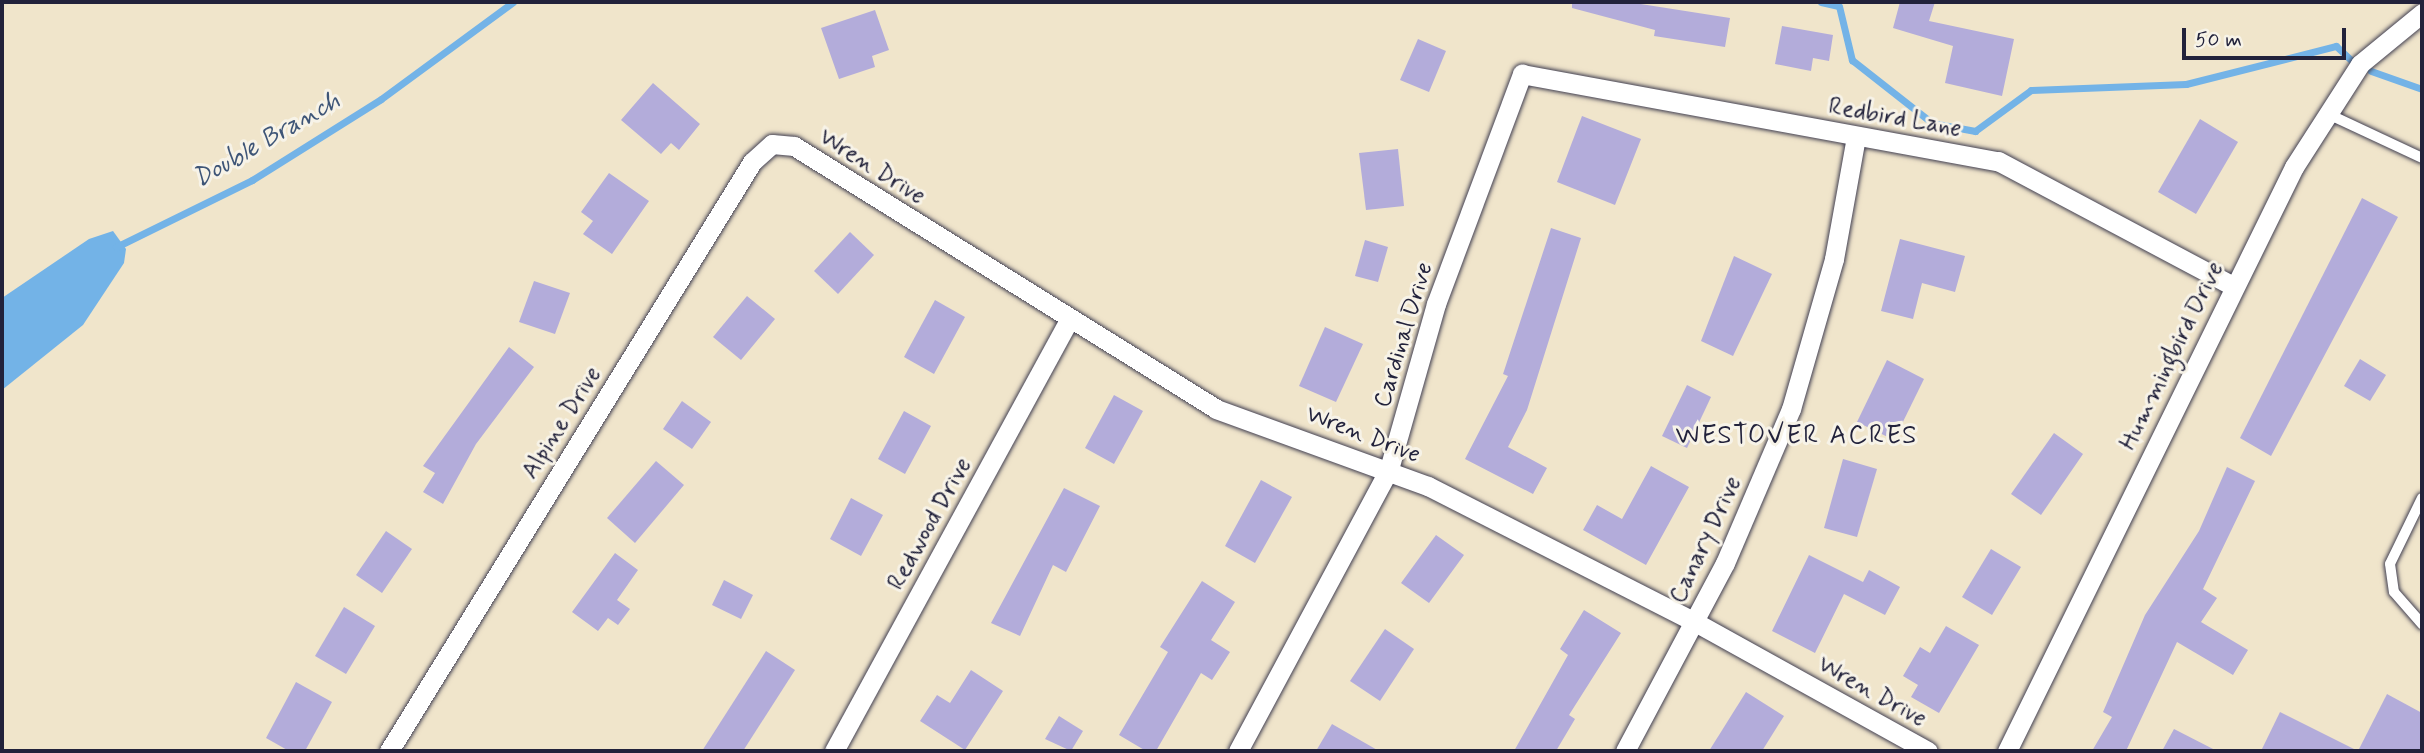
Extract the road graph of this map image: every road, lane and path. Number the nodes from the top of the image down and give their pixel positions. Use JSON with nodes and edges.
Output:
{"nodes":[{"id":1,"x":2422,"y":13,"type":"edge"},
{"id":2,"x":1522,"y":74,"type":"joint"},
{"id":3,"x":2326,"y":112,"type":"junction"},
{"id":4,"x":1856,"y":137,"type":"junction"},
{"id":5,"x":794,"y":146,"type":"joint"},
{"id":6,"x":2422,"y":158,"type":"edge"},
{"id":7,"x":2233,"y":286,"type":"junction"},
{"id":8,"x":1069,"y":320,"type":"junction"},
{"id":9,"x":1389,"y":469,"type":"junction"},
{"id":10,"x":2422,"y":498,"type":"edge"},
{"id":11,"x":1695,"y":622,"type":"junction"},
{"id":12,"x":2422,"y":624,"type":"edge"},
{"id":13,"x":389,"y":751,"type":"edge"},
{"id":14,"x":834,"y":751,"type":"edge"},
{"id":15,"x":1238,"y":751,"type":"edge"},
{"id":16,"x":1625,"y":751,"type":"edge"},
{"id":17,"x":1928,"y":751,"type":"edge"},
{"id":18,"x":2007,"y":751,"type":"edge"}],
"edges":[{"from":1,"to":3,"type":"street","name":"Hummingbird Drive"},
{"from":2,"to":4,"type":"street","name":"Redbird Lane"},
{"from":2,"to":9,"type":"street","name":"Cardinal Drive"},
{"from":3,"to":6,"type":"lane"},
{"from":3,"to":7,"type":"street","name":"Hummingbird Drive"},
{"from":4,"to":7,"type":"street","name":"Redbird Lane"},
{"from":4,"to":11,"type":"street","name":"Canary Drive"},
{"from":5,"to":8,"type":"street","name":"Wren Drive"},
{"from":5,"to":13,"type":"street","name":"Alpine Drive"},
{"from":7,"to":18,"type":"street","name":"Hummingbird Drive"},
{"from":8,"to":9,"type":"street","name":"Wren Drive"},
{"from":8,"to":14,"type":"street","name":"Redwood Drive"},
{"from":9,"to":11,"type":"street","name":"Wren Drive"},
{"from":9,"to":15,"type":"street","name":"Cardinal Drive"},
{"from":10,"to":12,"type":"lane"},
{"from":11,"to":16,"type":"street","name":"Canary Drive"},
{"from":11,"to":17,"type":"street","name":"Wren Drive"}]}
